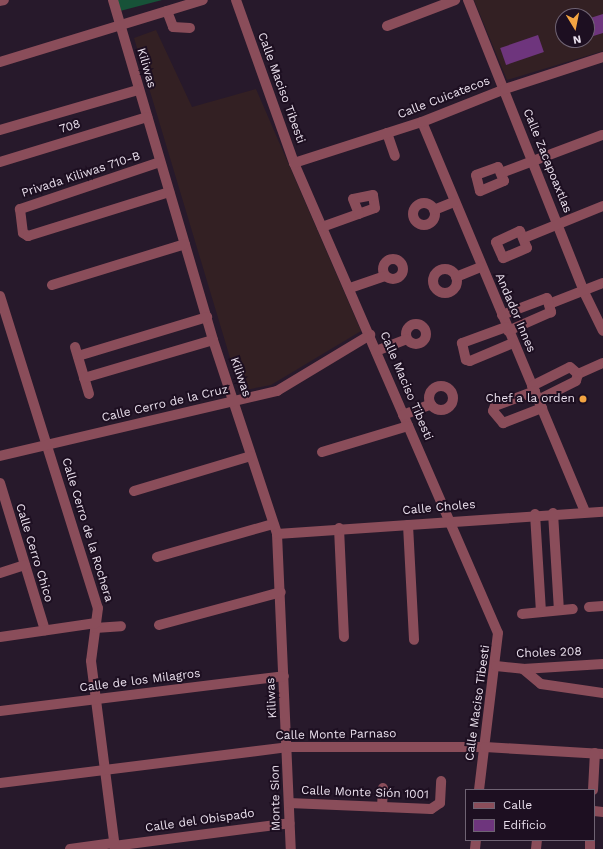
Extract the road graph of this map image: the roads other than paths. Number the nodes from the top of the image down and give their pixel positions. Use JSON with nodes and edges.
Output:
{"nodes":[{"id":1,"x":4,"y":0,"type":"edge"},
{"id":2,"x":113,"y":0,"type":"edge"},
{"id":3,"x":203,"y":0,"type":"edge"},
{"id":4,"x":236,"y":0,"type":"edge"},
{"id":5,"x":455,"y":0,"type":"edge"},
{"id":6,"x":468,"y":0,"type":"edge"},
{"id":7,"x":0,"y":1,"type":"edge"},
{"id":8,"x":167,"y":11,"type":"junction"},
{"id":9,"x":120,"y":24,"type":"junction"},
{"id":10,"x":387,"y":26,"type":"dead end"},
{"id":11,"x":190,"y":28,"type":"dead end"},
{"id":12,"x":603,"y":57,"type":"edge"},
{"id":13,"x":0,"y":62,"type":"edge"},
{"id":14,"x":505,"y":89,"type":"junction"},
{"id":15,"x":138,"y":90,"type":"junction"},
{"id":16,"x":147,"y":117,"type":"junction"},
{"id":17,"x":422,"y":122,"type":"junction"},
{"id":18,"x":0,"y":130,"type":"edge"},
{"id":19,"x":387,"y":133,"type":"junction"},
{"id":20,"x":602,"y":135,"type":"dead end"},
{"id":21,"x":395,"y":156,"type":"dead end"},
{"id":22,"x":534,"y":161,"type":"junction"},
{"id":23,"x":0,"y":162,"type":"edge"},
{"id":24,"x":160,"y":162,"type":"junction"},
{"id":25,"x":294,"y":163,"type":"junction"},
{"id":26,"x":501,"y":173,"type":"dead end"},
{"id":27,"x":169,"y":192,"type":"junction"},
{"id":28,"x":454,"y":202,"type":"junction"},
{"id":29,"x":603,"y":206,"type":"edge"},
{"id":30,"x":434,"y":210,"type":"dead end"},
{"id":31,"x":359,"y":214,"type":"dead end"},
{"id":32,"x":559,"y":222,"type":"junction"},
{"id":33,"x":322,"y":227,"type":"junction"},
{"id":34,"x":524,"y":238,"type":"dead end"},
{"id":35,"x":185,"y":244,"type":"junction"},
{"id":36,"x":481,"y":267,"type":"junction"},
{"id":37,"x":385,"y":276,"type":"dead end"},
{"id":38,"x":456,"y":277,"type":"dead end"},
{"id":39,"x":603,"y":283,"type":"edge"},
{"id":40,"x":52,"y":285,"type":"dead end"},
{"id":41,"x":350,"y":288,"type":"junction"},
{"id":42,"x":584,"y":292,"type":"junction"},
{"id":43,"x":0,"y":296,"type":"edge"},
{"id":44,"x":549,"y":304,"type":"junction"},
{"id":45,"x":502,"y":315,"type":"junction"},
{"id":46,"x":207,"y":318,"type":"junction"},
{"id":47,"x":507,"y":329,"type":"junction"},
{"id":48,"x":603,"y":331,"type":"edge"},
{"id":49,"x":370,"y":335,"type":"junction"},
{"id":50,"x":407,"y":339,"type":"dead end"},
{"id":51,"x":213,"y":340,"type":"junction"},
{"id":52,"x":513,"y":343,"type":"junction"},
{"id":53,"x":376,"y":352,"type":"junction"},
{"id":54,"x":603,"y":363,"type":"edge"},
{"id":55,"x":578,"y":374,"type":"junction"},
{"id":56,"x":84,"y":378,"type":"junction"},
{"id":57,"x":89,"y":394,"type":"dead end"},
{"id":58,"x":537,"y":396,"type":"junction"},
{"id":59,"x":235,"y":401,"type":"junction"},
{"id":60,"x":431,"y":404,"type":"dead end"},
{"id":61,"x":403,"y":415,"type":"junction"},
{"id":62,"x":408,"y":426,"type":"junction"},
{"id":63,"x":48,"y":446,"type":"junction"},
{"id":64,"x":322,"y":452,"type":"dead end"},
{"id":65,"x":0,"y":456,"type":"edge"},
{"id":66,"x":251,"y":456,"type":"junction"},
{"id":67,"x":0,"y":484,"type":"edge"},
{"id":68,"x":134,"y":491,"type":"dead end"},
{"id":69,"x":4,"y":512,"type":"edge"},
{"id":70,"x":585,"y":512,"type":"junction"},
{"id":71,"x":603,"y":512,"type":"edge"},
{"id":72,"x":535,"y":514,"type":"junction"},
{"id":73,"x":553,"y":514,"type":"junction"},
{"id":74,"x":451,"y":520,"type":"junction"},
{"id":75,"x":273,"y":524,"type":"junction"},
{"id":76,"x":408,"y":525,"type":"junction"},
{"id":77,"x":339,"y":528,"type":"junction"},
{"id":78,"x":277,"y":534,"type":"junction"},
{"id":79,"x":158,"y":556,"type":"dead end"},
{"id":80,"x":25,"y":565,"type":"junction"},
{"id":81,"x":0,"y":573,"type":"edge"},
{"id":82,"x":281,"y":592,"type":"junction"},
{"id":83,"x":603,"y":606,"type":"edge"},
{"id":84,"x":589,"y":607,"type":"dead end"},
{"id":85,"x":573,"y":609,"type":"dead end"},
{"id":86,"x":559,"y":610,"type":"junction"},
{"id":87,"x":541,"y":612,"type":"junction"},
{"id":88,"x":522,"y":614,"type":"dead end"},
{"id":89,"x":159,"y":625,"type":"dead end"},
{"id":90,"x":96,"y":626,"type":"junction"},
{"id":91,"x":120,"y":626,"type":"dead end"},
{"id":92,"x":44,"y":630,"type":"junction"},
{"id":93,"x":0,"y":637,"type":"edge"},
{"id":94,"x":344,"y":637,"type":"dead end"},
{"id":95,"x":414,"y":640,"type":"dead end"},
{"id":96,"x":603,"y":664,"type":"edge"},
{"id":97,"x":496,"y":666,"type":"junction"},
{"id":98,"x":523,"y":669,"type":"junction"},
{"id":99,"x":284,"y":676,"type":"junction"},
{"id":100,"x":603,"y":693,"type":"edge"},
{"id":101,"x":98,"y":699,"type":"junction"},
{"id":102,"x":0,"y":711,"type":"edge"},
{"id":103,"x":288,"y":747,"type":"junction"},
{"id":104,"x":485,"y":747,"type":"junction"},
{"id":105,"x":599,"y":753,"type":"edge"},
{"id":106,"x":106,"y":772,"type":"junction"},
{"id":107,"x":441,"y":781,"type":"dead end"},
{"id":108,"x":0,"y":784,"type":"edge"},
{"id":109,"x":383,"y":788,"type":"dead end"},
{"id":110,"x":479,"y":789,"type":"edge"},
{"id":111,"x":593,"y":789,"type":"edge"},
{"id":112,"x":289,"y":803,"type":"junction"},
{"id":113,"x":382,"y":807,"type":"junction"},
{"id":114,"x":290,"y":822,"type":"junction"},
{"id":115,"x":114,"y":846,"type":"edge"},
{"id":116,"x":70,"y":849,"type":"edge"},
{"id":117,"x":291,"y":849,"type":"edge"}],
"edges":[{"from":1,"to":7,"type":"street"},
{"from":2,"to":9,"type":"street","name":"Kiliwas"},
{"from":3,"to":8,"type":"street"},
{"from":4,"to":25,"type":"street","name":"Calle Maciso Tibesti"},
{"from":5,"to":10,"type":"street"},
{"from":6,"to":14,"type":"street","name":"Calle Zacapoaxtlas"},
{"from":8,"to":9,"type":"street"},
{"from":8,"to":11,"type":"street"},
{"from":9,"to":13,"type":"street"},
{"from":9,"to":15,"type":"street","name":"Kiliwas"},
{"from":12,"to":14,"type":"street","name":"Calle Cuicatecos"},
{"from":14,"to":17,"type":"street","name":"Calle Cuicatecos"},
{"from":14,"to":22,"type":"street","name":"Calle Zacapoaxtlas"},
{"from":15,"to":16,"type":"street","name":"Kiliwas"},
{"from":15,"to":18,"type":"street","name":"708"},
{"from":16,"to":23,"type":"street","name":"708"},
{"from":16,"to":24,"type":"street","name":"Kiliwas"},
{"from":17,"to":19,"type":"street","name":"Calle Cuicatecos"},
{"from":17,"to":28,"type":"street","name":"Andador Innes"},
{"from":19,"to":21,"type":"street"},
{"from":19,"to":25,"type":"street","name":"Calle Cuicatecos"},
{"from":20,"to":22,"type":"street"},
{"from":22,"to":26,"type":"street"},
{"from":22,"to":32,"type":"street","name":"Calle Zacapoaxtlas"},
{"from":24,"to":27,"type":"street","name":"Kiliwas"},
{"from":24,"to":27,"type":"street","name":"Privada Kiliwas 710-B"},
{"from":25,"to":33,"type":"street","name":"Calle Maciso Tibesti"},
{"from":27,"to":35,"type":"street","name":"Kiliwas"},
{"from":28,"to":30,"type":"street"},
{"from":28,"to":36,"type":"street","name":"Andador Innes"},
{"from":29,"to":32,"type":"street"},
{"from":31,"to":33,"type":"street"},
{"from":32,"to":34,"type":"street"},
{"from":32,"to":42,"type":"street","name":"Calle Zacapoaxtlas"},
{"from":33,"to":41,"type":"street","name":"Calle Maciso Tibesti"},
{"from":35,"to":40,"type":"street"},
{"from":35,"to":46,"type":"street","name":"Kiliwas"},
{"from":36,"to":38,"type":"street"},
{"from":36,"to":45,"type":"street","name":"Andador Innes"},
{"from":37,"to":41,"type":"street"},
{"from":39,"to":42,"type":"street"},
{"from":41,"to":49,"type":"street","name":"Calle Maciso Tibesti"},
{"from":42,"to":44,"type":"street"},
{"from":42,"to":48,"type":"street","name":"Calle Zacapoaxtlas"},
{"from":43,"to":63,"type":"street","name":"Calle Cerro de la Rochera"},
{"from":44,"to":45,"type":"street"},
{"from":44,"to":47,"type":"street"},
{"from":45,"to":47,"type":"street","name":"Andador Innes"},
{"from":46,"to":51,"type":"street","name":"Kiliwas"},
{"from":46,"to":56,"type":"street"},
{"from":47,"to":52,"type":"street","name":"Andador Innes"},
{"from":47,"to":52,"type":"street"},
{"from":49,"to":53,"type":"street","name":"Calle Maciso Tibesti"},
{"from":49,"to":59,"type":"street","name":"Calle Cerro de la Cruz"},
{"from":50,"to":53,"type":"street"},
{"from":51,"to":56,"type":"street"},
{"from":51,"to":59,"type":"street","name":"Kiliwas"},
{"from":52,"to":58,"type":"street","name":"Andador Innes"},
{"from":53,"to":61,"type":"street","name":"Calle Maciso Tibesti"},
{"from":54,"to":55,"type":"street"},
{"from":55,"to":58,"type":"street"},
{"from":55,"to":58,"type":"street"},
{"from":56,"to":57,"type":"street"},
{"from":58,"to":70,"type":"street","name":"Andador Innes"},
{"from":59,"to":63,"type":"street","name":"Calle Cerro de la Cruz"},
{"from":59,"to":66,"type":"street","name":"Kiliwas"},
{"from":60,"to":61,"type":"street"},
{"from":61,"to":62,"type":"street","name":"Calle Maciso Tibesti"},
{"from":62,"to":64,"type":"street"},
{"from":62,"to":74,"type":"street","name":"Calle Maciso Tibesti"},
{"from":63,"to":65,"type":"street","name":"Calle Cerro de la Cruz"},
{"from":63,"to":90,"type":"street","name":"Calle Cerro de la Rochera"},
{"from":66,"to":68,"type":"street"},
{"from":66,"to":75,"type":"street","name":"Kiliwas"},
{"from":67,"to":69,"type":"street","name":"Calle Cerro Chico"},
{"from":69,"to":80,"type":"street","name":"Calle Cerro Chico"},
{"from":70,"to":71,"type":"street","name":"Calle Choles"},
{"from":70,"to":73,"type":"street","name":"Calle Choles"},
{"from":72,"to":73,"type":"street","name":"Calle Choles"},
{"from":72,"to":74,"type":"street","name":"Calle Choles"},
{"from":72,"to":87,"type":"street"},
{"from":73,"to":86,"type":"street"},
{"from":74,"to":76,"type":"street","name":"Calle Choles"},
{"from":74,"to":97,"type":"street","name":"Calle Maciso Tibesti"},
{"from":75,"to":78,"type":"street","name":"Kiliwas"},
{"from":75,"to":79,"type":"street"},
{"from":76,"to":77,"type":"street","name":"Calle Choles"},
{"from":76,"to":95,"type":"street"},
{"from":77,"to":78,"type":"street","name":"Calle Choles"},
{"from":77,"to":94,"type":"street"},
{"from":78,"to":82,"type":"street","name":"Kiliwas"},
{"from":80,"to":81,"type":"street"},
{"from":80,"to":92,"type":"street","name":"Calle Cerro Chico"},
{"from":82,"to":89,"type":"street"},
{"from":82,"to":99,"type":"street","name":"Kiliwas"},
{"from":83,"to":84,"type":"street"},
{"from":85,"to":86,"type":"street"},
{"from":86,"to":87,"type":"street"},
{"from":87,"to":88,"type":"street"},
{"from":90,"to":91,"type":"street"},
{"from":90,"to":92,"type":"street"},
{"from":90,"to":101,"type":"street","name":"Calle Cerro de la Rochera"},
{"from":92,"to":93,"type":"street"},
{"from":96,"to":98,"type":"street","name":"Choles 208"},
{"from":97,"to":98,"type":"street","name":"Choles 208"},
{"from":97,"to":104,"type":"street","name":"Calle Maciso Tibesti"},
{"from":98,"to":100,"type":"street"},
{"from":99,"to":101,"type":"street","name":"Calle de los Milagros"},
{"from":99,"to":103,"type":"street","name":"Kiliwas"},
{"from":101,"to":102,"type":"street","name":"Calle de los Milagros"},
{"from":101,"to":106,"type":"street","name":"Calle Cerro de la Rochera"},
{"from":103,"to":104,"type":"street","name":"Calle Monte Parnaso"},
{"from":103,"to":106,"type":"street","name":"Calle Monte Parnaso"},
{"from":103,"to":112,"type":"street","name":"Monte Sion"},
{"from":104,"to":105,"type":"street","name":"Calle Monte Parnaso"},
{"from":104,"to":110,"type":"street","name":"Calle Maciso Tibesti"},
{"from":105,"to":111,"type":"street"},
{"from":106,"to":108,"type":"street","name":"Calle Monte Parnaso"},
{"from":106,"to":115,"type":"street","name":"Calle Cerro de la Rochera"},
{"from":107,"to":113,"type":"street","name":"Calle Monte Sión 1001"},
{"from":109,"to":113,"type":"street"},
{"from":112,"to":113,"type":"street","name":"Calle Monte Sión 1001"},
{"from":112,"to":114,"type":"street","name":"Monte Sion"},
{"from":114,"to":115,"type":"street","name":"Calle del Obispado"},
{"from":114,"to":117,"type":"street","name":"Monte Sion"},
{"from":115,"to":116,"type":"street","name":"Calle del Obispado"}]}
